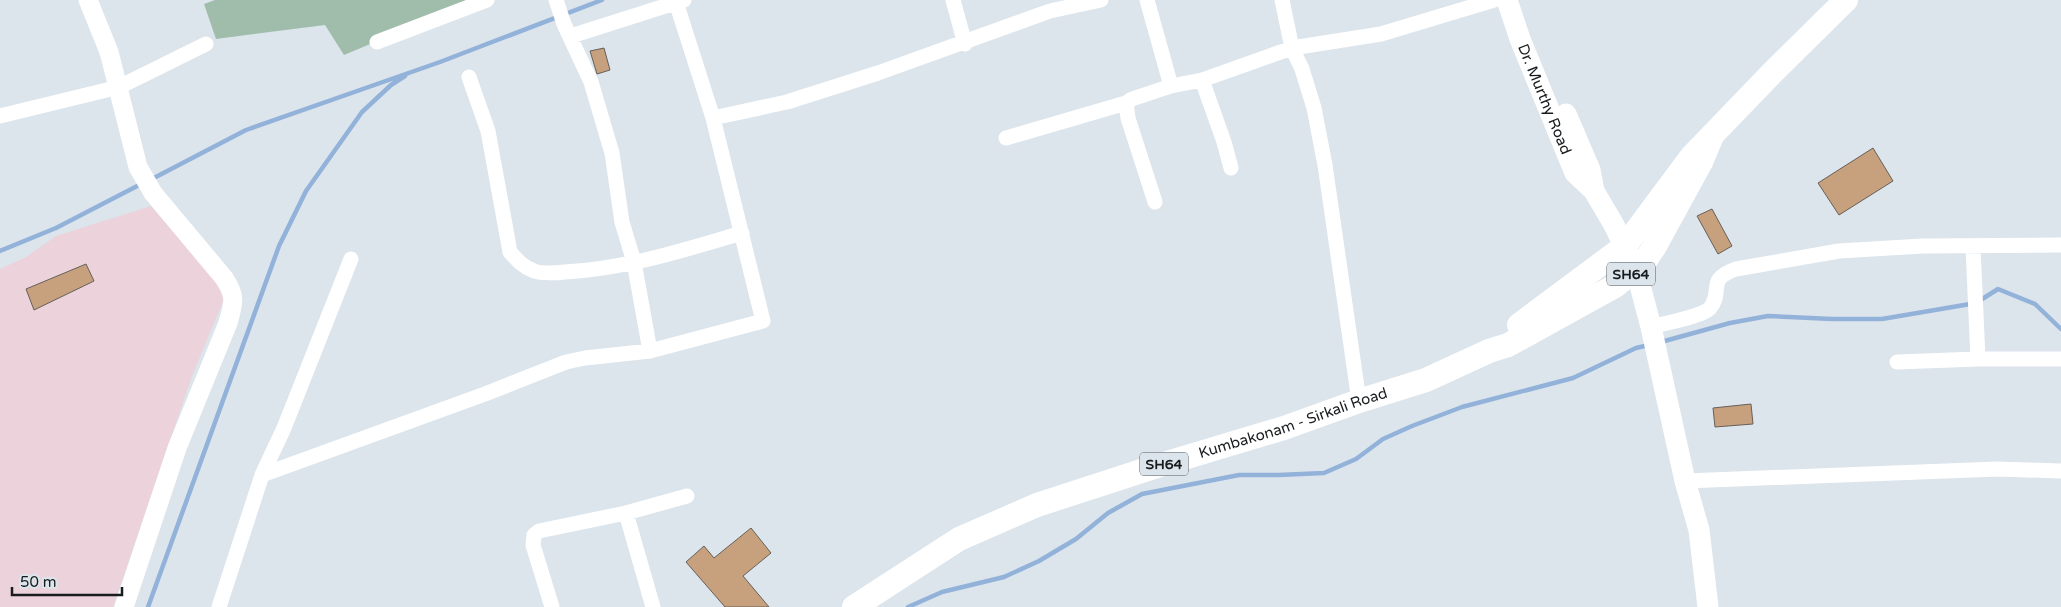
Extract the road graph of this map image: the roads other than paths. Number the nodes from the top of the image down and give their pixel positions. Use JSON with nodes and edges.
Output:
{"nodes":[{"id":1,"x":88,"y":0,"type":"edge"},
{"id":2,"x":487,"y":0,"type":"edge"},
{"id":3,"x":556,"y":0,"type":"edge"},
{"id":4,"x":952,"y":0,"type":"edge"},
{"id":5,"x":1101,"y":0,"type":"edge"},
{"id":6,"x":1147,"y":0,"type":"edge"},
{"id":7,"x":1282,"y":0,"type":"edge"},
{"id":8,"x":1494,"y":0,"type":"edge"},
{"id":9,"x":1507,"y":0,"type":"edge"},
{"id":10,"x":1517,"y":0,"type":"edge"},
{"id":11,"x":1846,"y":0,"type":"edge"},
{"id":12,"x":680,"y":1,"type":"edge"},
{"id":13,"x":1049,"y":6,"type":"edge"},
{"id":14,"x":567,"y":30,"type":"junction"},
{"id":15,"x":377,"y":42,"type":"dead end"},
{"id":16,"x":206,"y":44,"type":"dead end"},
{"id":17,"x":965,"y":44,"type":"junction"},
{"id":18,"x":1292,"y":48,"type":"junction"},
{"id":19,"x":469,"y":77,"type":"dead end"},
{"id":20,"x":1202,"y":80,"type":"junction"},
{"id":21,"x":1171,"y":86,"type":"junction"},
{"id":22,"x":119,"y":87,"type":"junction"},
{"id":23,"x":1126,"y":103,"type":"junction"},
{"id":24,"x":0,"y":116,"type":"edge"},
{"id":25,"x":713,"y":118,"type":"junction"},
{"id":26,"x":1712,"y":136,"type":"junction"},
{"id":27,"x":1006,"y":138,"type":"dead end"},
{"id":28,"x":1231,"y":168,"type":"dead end"},
{"id":29,"x":1594,"y":191,"type":"junction"},
{"id":30,"x":1155,"y":202,"type":"dead end"},
{"id":31,"x":742,"y":233,"type":"junction"},
{"id":32,"x":2061,"y":245,"type":"edge"},
{"id":33,"x":1625,"y":246,"type":"junction"},
{"id":34,"x":1973,"y":247,"type":"junction"},
{"id":35,"x":351,"y":259,"type":"dead end"},
{"id":36,"x":634,"y":262,"type":"junction"},
{"id":37,"x":1636,"y":270,"type":"junction"},
{"id":38,"x":1652,"y":330,"type":"junction"},
{"id":39,"x":650,"y":352,"type":"junction"},
{"id":40,"x":1489,"y":352,"type":"junction"},
{"id":41,"x":1978,"y":358,"type":"junction"},
{"id":42,"x":2061,"y":359,"type":"edge"},
{"id":43,"x":1897,"y":362,"type":"dead end"},
{"id":44,"x":1359,"y":401,"type":"junction"},
{"id":45,"x":2061,"y":472,"type":"edge"},
{"id":46,"x":262,"y":475,"type":"junction"},
{"id":47,"x":1685,"y":481,"type":"junction"},
{"id":48,"x":687,"y":496,"type":"dead end"},
{"id":49,"x":626,"y":512,"type":"junction"},
{"id":50,"x":124,"y":607,"type":"edge"},
{"id":51,"x":219,"y":607,"type":"edge"},
{"id":52,"x":552,"y":607,"type":"edge"},
{"id":53,"x":652,"y":607,"type":"edge"},
{"id":54,"x":854,"y":607,"type":"edge"},
{"id":55,"x":1708,"y":607,"type":"edge"}],
"edges":[{"from":1,"to":22,"type":"street"},
{"from":2,"to":15,"type":"street"},
{"from":3,"to":14,"type":"street"},
{"from":4,"to":17,"type":"street"},
{"from":5,"to":13,"type":"street"},
{"from":6,"to":21,"type":"street"},
{"from":7,"to":18,"type":"street"},
{"from":8,"to":18,"type":"street"},
{"from":9,"to":29,"type":"main road","name":"Dr. Murthy Road"},
{"from":10,"to":29,"type":"main road","name":"Dr. Murthy Road"},
{"from":11,"to":26,"type":"main road","name":"Kumbakonam - Sirkali Road","number":"SH64"},
{"from":12,"to":14,"type":"street"},
{"from":12,"to":25,"type":"street"},
{"from":13,"to":17,"type":"street"},
{"from":14,"to":36,"type":"street"},
{"from":16,"to":22,"type":"street"},
{"from":17,"to":25,"type":"street"},
{"from":18,"to":20,"type":"street"},
{"from":18,"to":44,"type":"street"},
{"from":19,"to":36,"type":"street"},
{"from":20,"to":21,"type":"street"},
{"from":20,"to":28,"type":"street"},
{"from":21,"to":23,"type":"street"},
{"from":22,"to":24,"type":"street"},
{"from":22,"to":50,"type":"street"},
{"from":23,"to":27,"type":"street"},
{"from":23,"to":30,"type":"street"},
{"from":25,"to":31,"type":"street"},
{"from":26,"to":33,"type":"main road","name":"Kumbakonam - Sirkali Road","number":"SH64"},
{"from":26,"to":37,"type":"main road","name":"Kumbakonam - Sirkali Road","number":"SH64"},
{"from":29,"to":33,"type":"main road","name":"Dr. Murthy Road"},
{"from":31,"to":36,"type":"street"},
{"from":31,"to":39,"type":"street"},
{"from":32,"to":34,"type":"street"},
{"from":33,"to":37,"type":"main road","name":"Dr. Murthy Road"},
{"from":33,"to":40,"type":"main road","name":"Kumbakonam - Sirkali Road","number":"SH64"},
{"from":34,"to":38,"type":"street"},
{"from":34,"to":41,"type":"street"},
{"from":35,"to":46,"type":"street"},
{"from":36,"to":39,"type":"street"},
{"from":37,"to":38,"type":"main road","name":"Dr. Murthy Road"},
{"from":37,"to":40,"type":"main road","name":"Kumbakonam - Sirkali Road","number":"SH64"},
{"from":38,"to":47,"type":"main road","name":"Dr. Murthy Road"},
{"from":39,"to":46,"type":"street"},
{"from":40,"to":44,"type":"main road","name":"Kumbakonam - Sirkali Road","number":"SH64"},
{"from":41,"to":42,"type":"street"},
{"from":41,"to":43,"type":"street"},
{"from":44,"to":54,"type":"main road","name":"Kumbakonam - Sirkali Road","number":"SH64"},
{"from":45,"to":47,"type":"street"},
{"from":46,"to":51,"type":"street"},
{"from":47,"to":55,"type":"main road","name":"Dr. Murthy Road"},
{"from":48,"to":49,"type":"street"},
{"from":49,"to":52,"type":"street"},
{"from":49,"to":53,"type":"street"}]}
